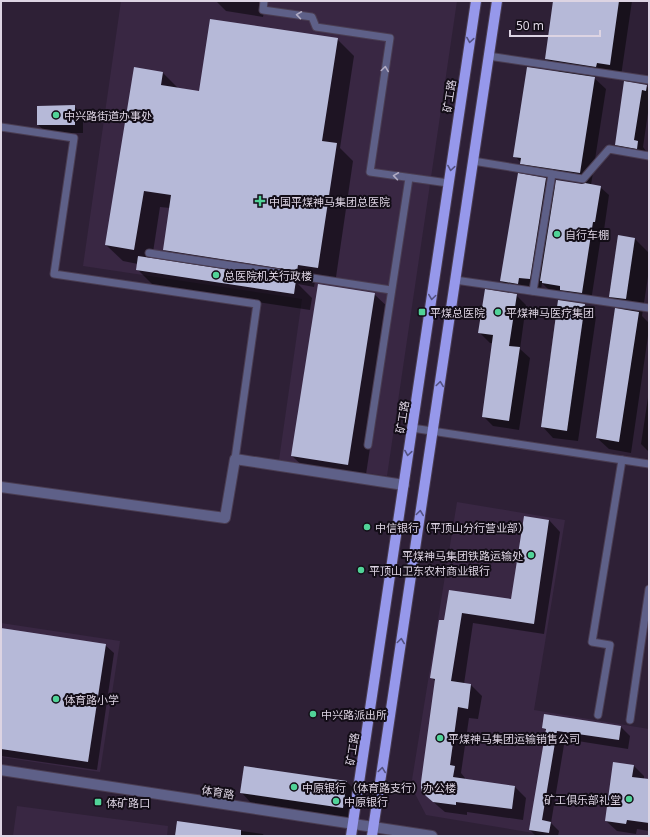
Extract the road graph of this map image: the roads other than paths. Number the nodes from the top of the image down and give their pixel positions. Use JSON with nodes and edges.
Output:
{"nodes":[{"id":1,"x":264,"y":1,"type":"edge"},
{"id":2,"x":476,"y":1,"type":"edge"},
{"id":3,"x":497,"y":1,"type":"edge"},
{"id":4,"x":488,"y":56,"type":"junction"},
{"id":5,"x":649,"y":80,"type":"edge"},
{"id":6,"x":1,"y":127,"type":"edge"},
{"id":7,"x":649,"y":156,"type":"edge"},
{"id":8,"x":473,"y":161,"type":"junction"},
{"id":9,"x":552,"y":174,"type":"junction"},
{"id":10,"x":409,"y":178,"type":"junction"},
{"id":11,"x":448,"y":184,"type":"junction"},
{"id":12,"x":149,"y":253,"type":"dead end"},
{"id":13,"x":455,"y":280,"type":"junction"},
{"id":14,"x":391,"y":290,"type":"junction"},
{"id":15,"x":533,"y":291,"type":"junction"},
{"id":16,"x":649,"y":308,"type":"edge"},
{"id":17,"x":412,"y":428,"type":"junction"},
{"id":18,"x":433,"y":430,"type":"junction"},
{"id":19,"x":368,"y":445,"type":"dead end"},
{"id":20,"x":234,"y":459,"type":"junction"},
{"id":21,"x":622,"y":460,"type":"junction"},
{"id":22,"x":649,"y":464,"type":"edge"},
{"id":23,"x":404,"y":485,"type":"junction"},
{"id":24,"x":1,"y":487,"type":"edge"},
{"id":25,"x":649,"y":589,"type":"edge"},
{"id":26,"x":598,"y":715,"type":"dead end"},
{"id":27,"x":630,"y":720,"type":"dead end"},
{"id":28,"x":1,"y":770,"type":"edge"},
{"id":29,"x":353,"y":824,"type":"junction"},
{"id":30,"x":373,"y":832,"type":"edge"},
{"id":31,"x":351,"y":836,"type":"edge"},
{"id":32,"x":432,"y":836,"type":"edge"}],
"edges":[{"from":10,"to":1,"type":"lane","one_way":true},
{"from":2,"to":11,"type":"main road","name":"矿工路","one_way":true},
{"from":3,"to":4,"type":"main road"},
{"from":4,"to":5,"type":"lane"},
{"from":4,"to":8,"type":"main road"},
{"from":6,"to":20,"type":"lane"},
{"from":7,"to":9,"type":"lane"},
{"from":8,"to":9,"type":"lane"},
{"from":8,"to":13,"type":"main road"},
{"from":9,"to":15,"type":"lane"},
{"from":10,"to":11,"type":"lane"},
{"from":10,"to":14,"type":"lane"},
{"from":11,"to":17,"type":"main road","name":"矿工路","one_way":true},
{"from":12,"to":14,"type":"lane"},
{"from":13,"to":15,"type":"lane"},
{"from":18,"to":13,"type":"main road","one_way":true},
{"from":14,"to":19,"type":"lane"},
{"from":15,"to":16,"type":"lane"},
{"from":17,"to":18,"type":"lane"},
{"from":17,"to":23,"type":"main road","name":"矿工路","one_way":true},
{"from":18,"to":21,"type":"lane"},
{"from":30,"to":18,"type":"main road","one_way":true},
{"from":20,"to":23,"type":"street"},
{"from":20,"to":24,"type":"street"},
{"from":21,"to":22,"type":"lane"},
{"from":21,"to":26,"type":"lane"},
{"from":23,"to":29,"type":"main road","name":"矿工路"},
{"from":25,"to":27,"type":"lane"},
{"from":28,"to":29,"type":"street","name":"体育路"},
{"from":29,"to":30,"type":"street","name":"体育路"},
{"from":29,"to":31,"type":"main road","name":"矿工路"},
{"from":30,"to":32,"type":"street","name":"体育路"}]}
